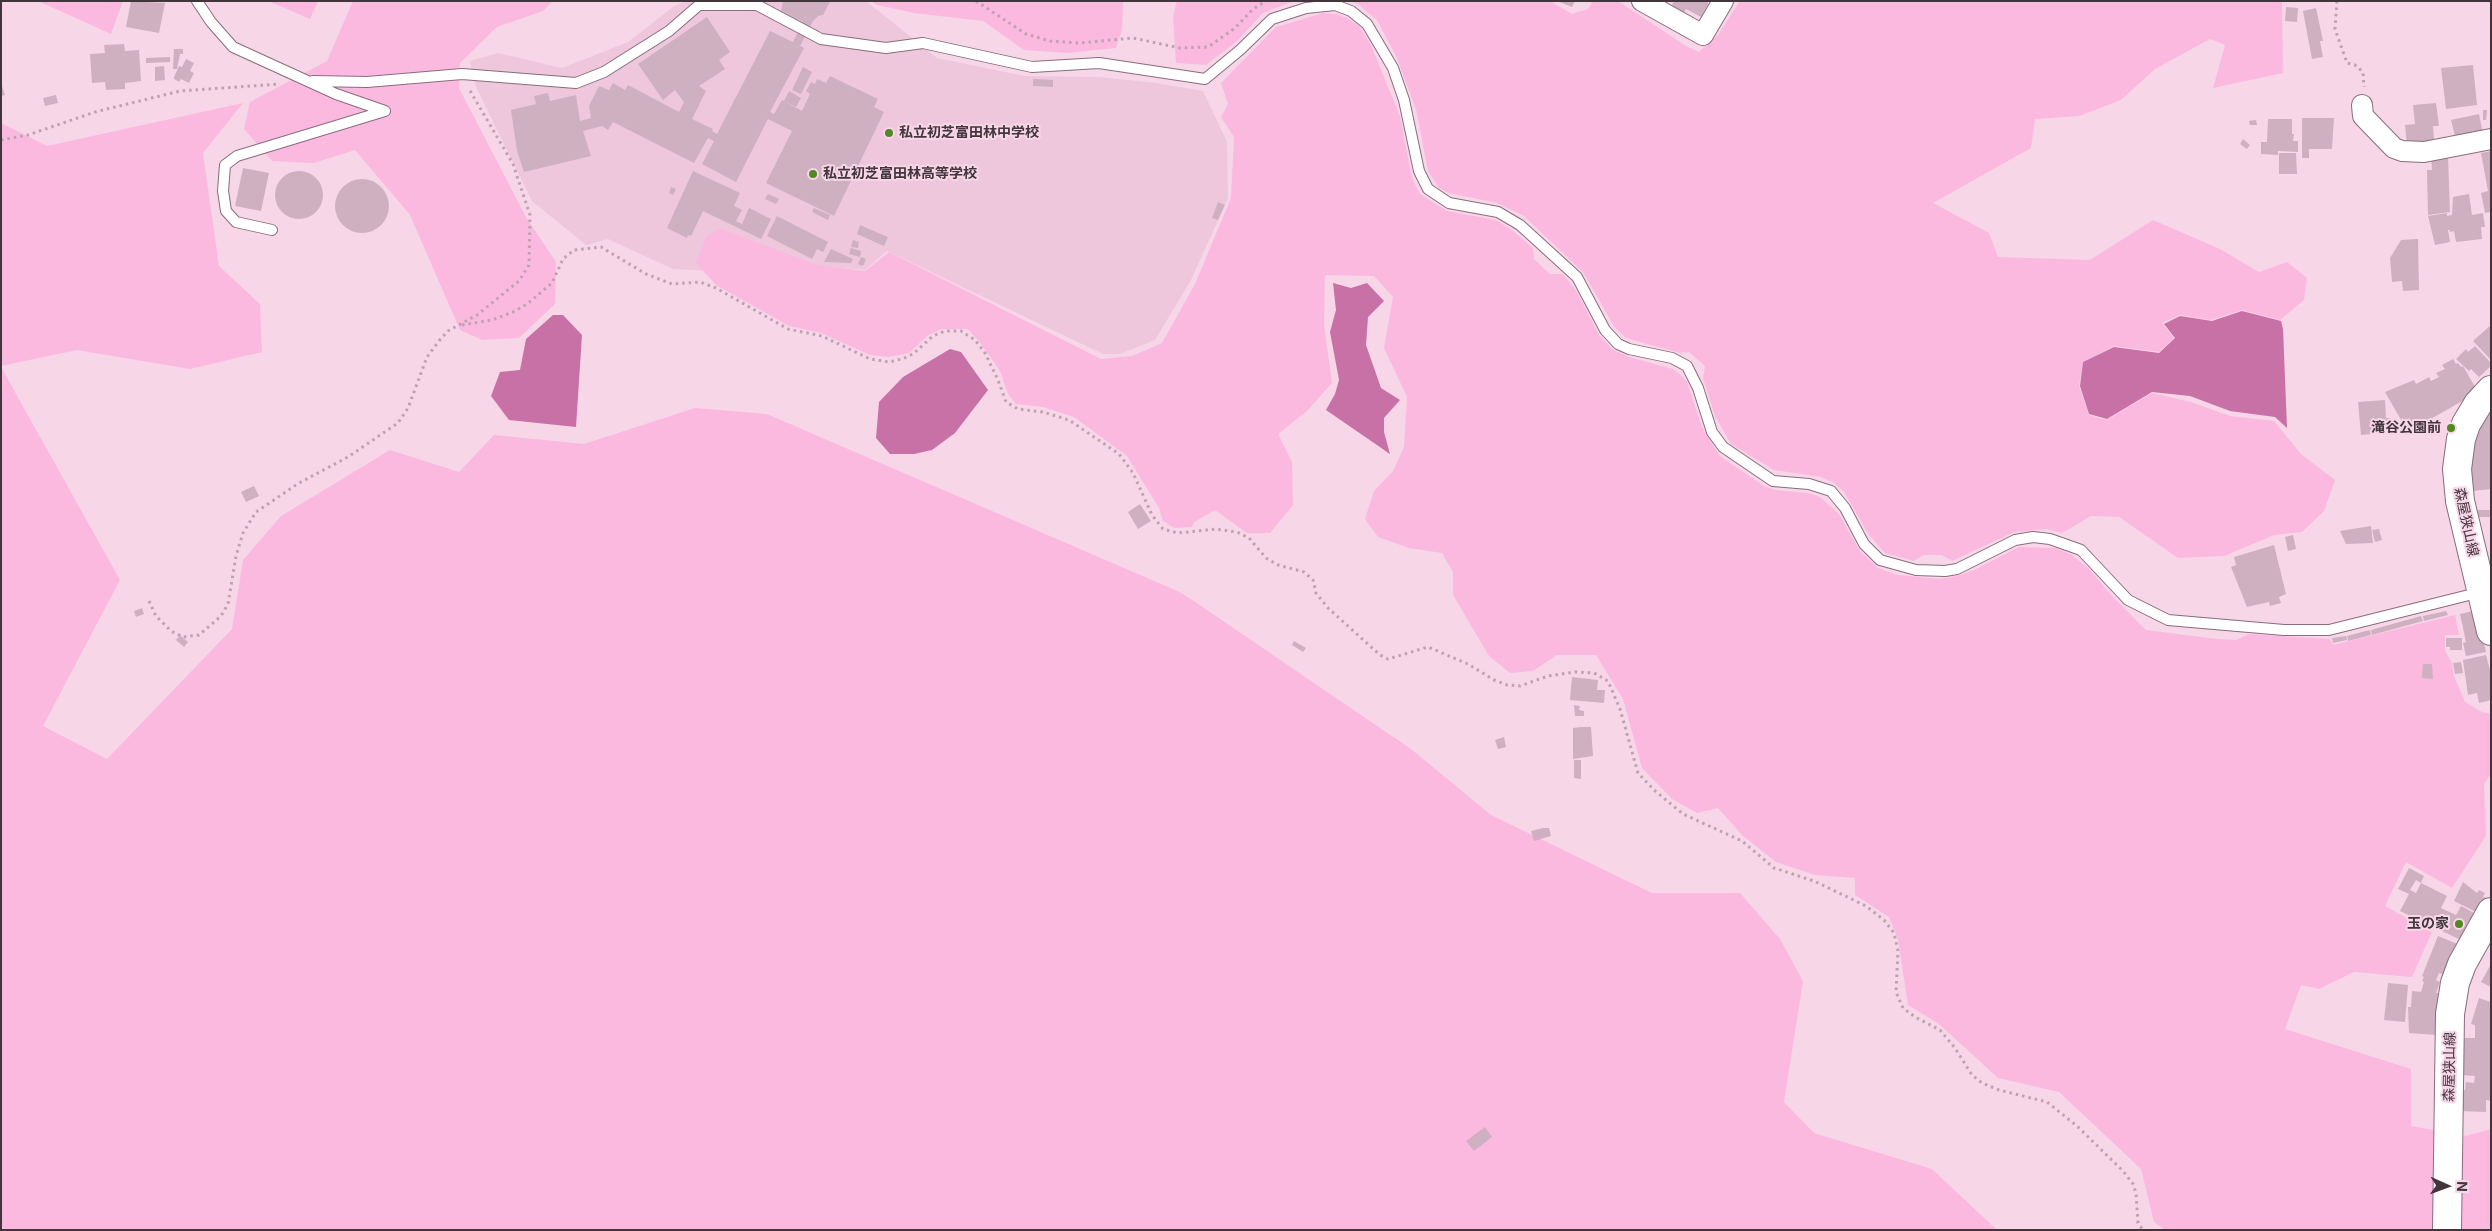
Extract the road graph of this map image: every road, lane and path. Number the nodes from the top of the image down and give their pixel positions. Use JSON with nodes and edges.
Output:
{"nodes":[{"id":1,"x":196,"y":1,"type":"edge"},
{"id":2,"x":976,"y":1,"type":"edge"},
{"id":3,"x":1266,"y":1,"type":"edge"},
{"id":4,"x":1642,"y":1,"type":"edge"},
{"id":5,"x":1723,"y":1,"type":"edge"},
{"id":6,"x":2337,"y":1,"type":"edge"},
{"id":7,"x":462,"y":74,"type":"junction"},
{"id":8,"x":312,"y":81,"type":"junction"},
{"id":9,"x":2362,"y":105,"type":"joint"},
{"id":10,"x":2491,"y":139,"type":"edge"},
{"id":11,"x":1,"y":140,"type":"edge"},
{"id":12,"x":272,"y":230,"type":"dead end"},
{"id":13,"x":462,"y":325,"type":"junction"},
{"id":14,"x":2491,"y":390,"type":"edge"},
{"id":15,"x":2482,"y":591,"type":"junction"},
{"id":16,"x":149,"y":601,"type":"dead end"},
{"id":17,"x":2491,"y":631,"type":"edge"},
{"id":18,"x":2491,"y":912,"type":"edge"},
{"id":19,"x":2143,"y":1230,"type":"edge"},
{"id":20,"x":2447,"y":1230,"type":"edge"}],
"edges":[{"from":1,"to":8,"type":"lane"},
{"from":2,"to":3,"type":"path"},
{"from":4,"to":5,"type":"street"},
{"from":6,"to":9,"type":"path"},
{"from":7,"to":8,"type":"lane"},
{"from":7,"to":13,"type":"path"},
{"from":7,"to":15,"type":"lane"},
{"from":8,"to":11,"type":"path"},
{"from":8,"to":12,"type":"lane"},
{"from":9,"to":10,"type":"street"},
{"from":13,"to":16,"type":"path"},
{"from":13,"to":19,"type":"path"},
{"from":14,"to":15,"type":"main road","name":"森屋狭山線"},
{"from":15,"to":17,"type":"main road","name":"森屋狭山線"},
{"from":18,"to":20,"type":"main road","name":"森屋狭山線"}]}
